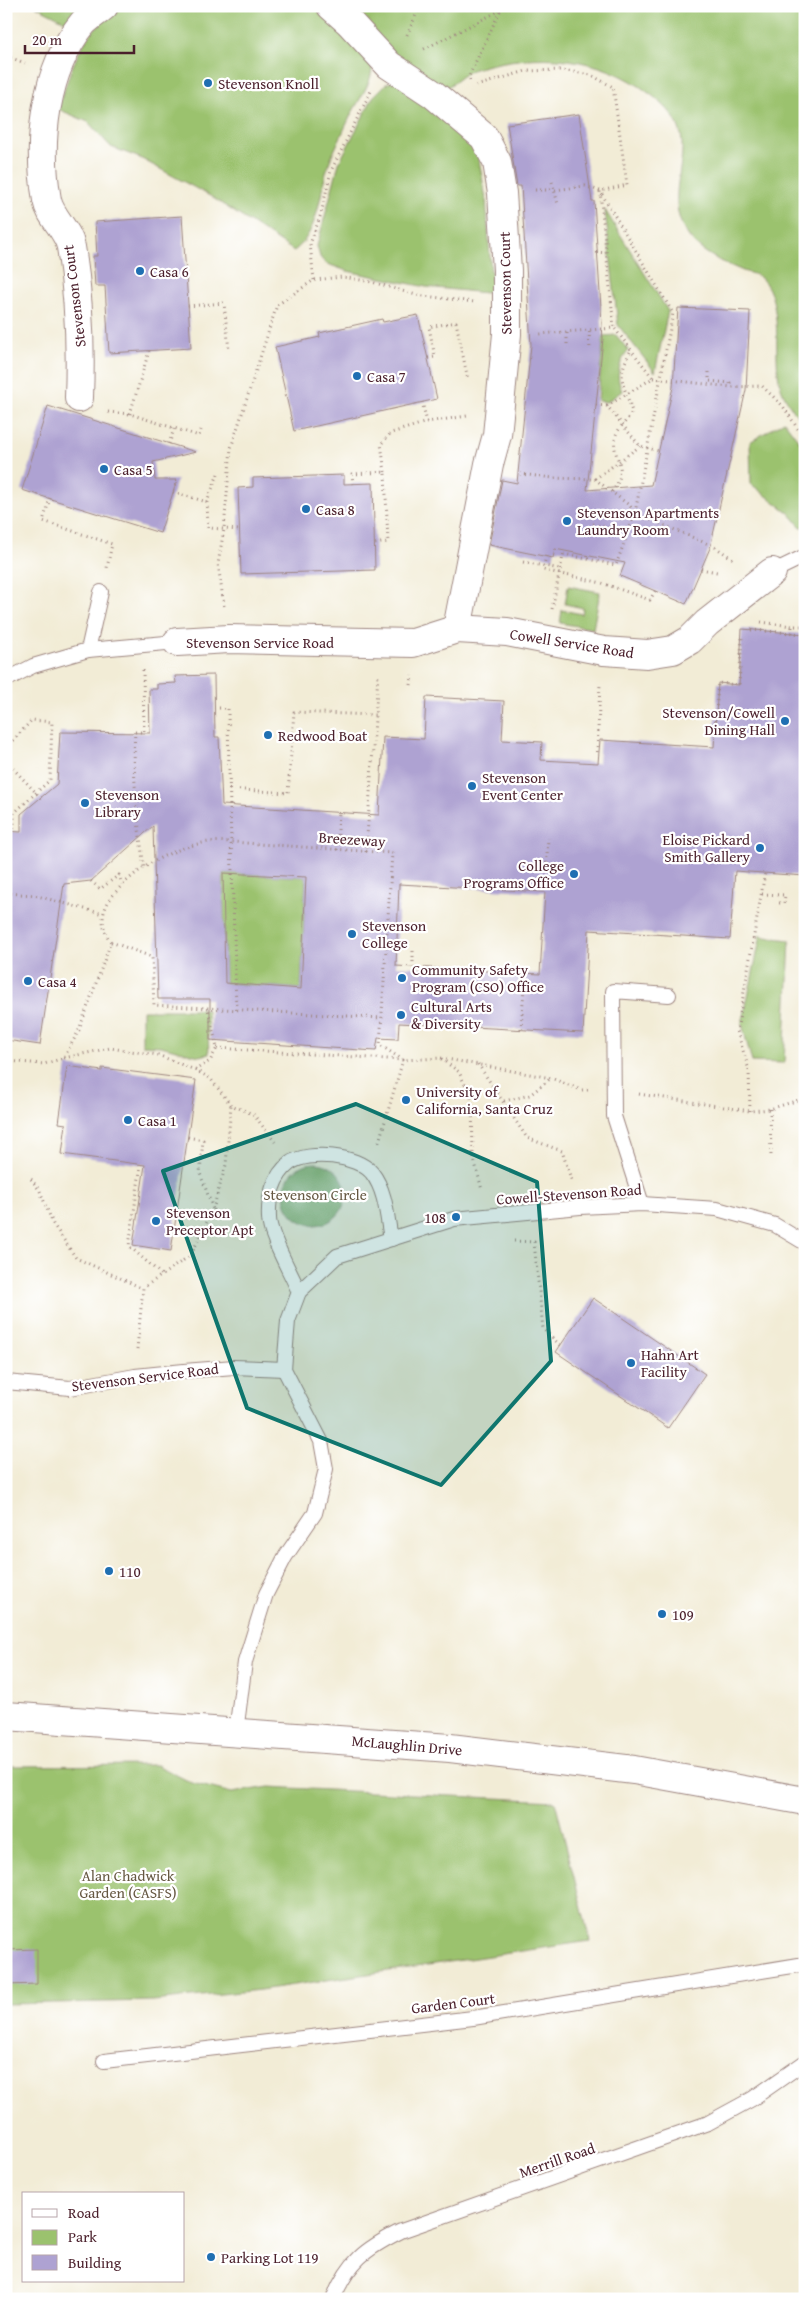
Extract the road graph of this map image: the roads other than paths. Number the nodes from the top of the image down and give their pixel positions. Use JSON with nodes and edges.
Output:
{"nodes":[{"id":1,"x":104,"y":6,"type":"edge"},
{"id":2,"x":331,"y":6,"type":"edge"},
{"id":3,"x":79,"y":398,"type":"dead end"},
{"id":4,"x":805,"y":556,"type":"edge"},
{"id":5,"x":772,"y":572,"type":"joint"},
{"id":6,"x":102,"y":592,"type":"road end"},
{"id":7,"x":457,"y":629,"type":"junction"},
{"id":8,"x":177,"y":642,"type":"joint"},
{"id":9,"x":88,"y":650,"type":"junction"},
{"id":10,"x":6,"y":680,"type":"edge"},
{"id":11,"x":669,"y":994,"type":"dead end"},
{"id":12,"x":642,"y":1204,"type":"junction"},
{"id":13,"x":390,"y":1239,"type":"junction"},
{"id":14,"x":805,"y":1244,"type":"edge"},
{"id":15,"x":299,"y":1292,"type":"junction"},
{"id":16,"x":284,"y":1369,"type":"junction"},
{"id":17,"x":6,"y":1382,"type":"edge"},
{"id":18,"x":6,"y":1716,"type":"edge"},
{"id":19,"x":236,"y":1732,"type":"junction"},
{"id":20,"x":805,"y":1800,"type":"edge"},
{"id":21,"x":805,"y":1964,"type":"edge"},
{"id":22,"x":104,"y":2061,"type":"dead end"},
{"id":23,"x":805,"y":2062,"type":"edge"},
{"id":24,"x":333,"y":2299,"type":"edge"}],
"edges":[{"from":1,"to":3,"type":"street","name":"Stevenson Court"},
{"from":2,"to":7,"type":"street","name":"Stevenson Court"},
{"from":4,"to":5,"type":"lane","name":"Cowell Service Road"},
{"from":5,"to":7,"type":"street","name":"Cowell Service Road"},
{"from":6,"to":9,"type":"lane"},
{"from":7,"to":8,"type":"street","name":"Stevenson Service Road"},
{"from":8,"to":9,"type":"lane","name":"Stevenson Service Road"},
{"from":9,"to":10,"type":"lane","name":"Stevenson Service Road"},
{"from":11,"to":12,"type":"lane"},
{"from":12,"to":13,"type":"lane","name":"Cowell-Stevenson Road"},
{"from":12,"to":14,"type":"lane","name":"Cowell-Stevenson Road"},
{"from":13,"to":15,"type":"lane"},
{"from":13,"to":15,"type":"lane"},
{"from":15,"to":16,"type":"lane"},
{"from":16,"to":17,"type":"lane","name":"Stevenson Service Road"},
{"from":16,"to":19,"type":"lane"},
{"from":18,"to":19,"type":"street","name":"McLaughlin Drive"},
{"from":19,"to":20,"type":"street","name":"McLaughlin Drive"},
{"from":21,"to":22,"type":"lane","name":"Garden Court"},
{"from":23,"to":24,"type":"lane","name":"Merrill Road"}]}
